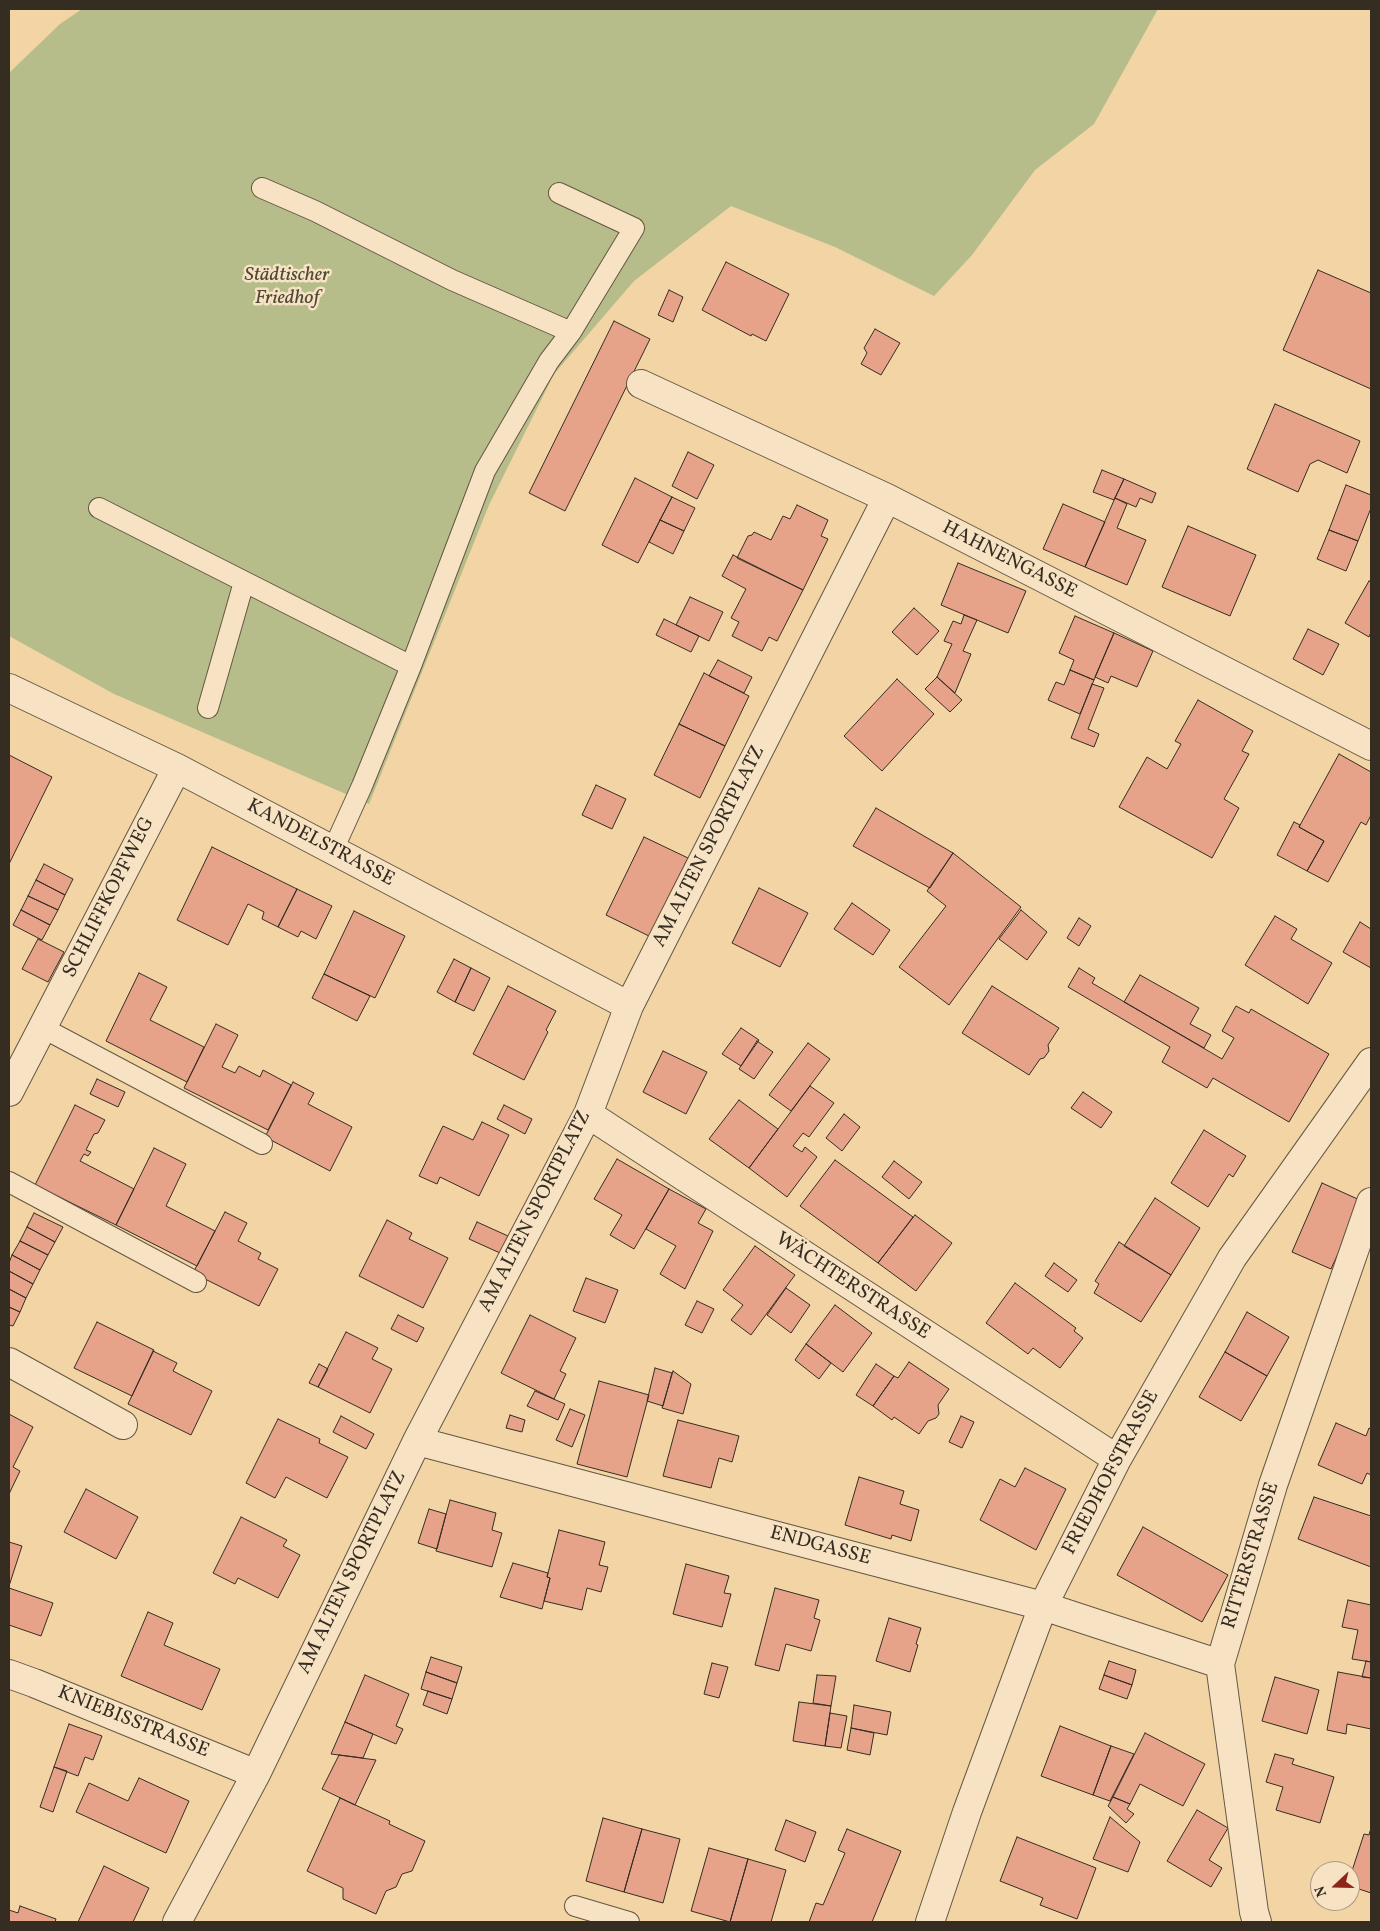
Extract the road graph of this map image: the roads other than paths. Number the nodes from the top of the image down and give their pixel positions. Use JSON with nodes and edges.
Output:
{"nodes":[{"id":1,"x":262,"y":188,"type":"dead end"},
{"id":2,"x":559,"y":193,"type":"dead end"},
{"id":3,"x":571,"y":332,"type":"junction"},
{"id":4,"x":641,"y":384,"type":"dead end"},
{"id":5,"x":887,"y":498,"type":"junction"},
{"id":6,"x":99,"y":508,"type":"dead end"},
{"id":7,"x":244,"y":582,"type":"junction"},
{"id":8,"x":410,"y":666,"type":"junction"},
{"id":9,"x":9,"y":688,"type":"edge"},
{"id":10,"x":208,"y":708,"type":"dead end"},
{"id":11,"x":1371,"y":746,"type":"edge"},
{"id":12,"x":177,"y":768,"type":"junction"},
{"id":13,"x":333,"y":850,"type":"junction"},
{"id":14,"x":628,"y":1006,"type":"junction"},
{"id":15,"x":43,"y":1028,"type":"junction"},
{"id":16,"x":1371,"y":1062,"type":"edge"},
{"id":17,"x":9,"y":1092,"type":"edge"},
{"id":18,"x":588,"y":1114,"type":"junction"},
{"id":19,"x":262,"y":1144,"type":"dead end"},
{"id":20,"x":9,"y":1182,"type":"edge"},
{"id":21,"x":1371,"y":1202,"type":"edge"},
{"id":22,"x":196,"y":1282,"type":"dead end"},
{"id":23,"x":9,"y":1362,"type":"edge"},
{"id":24,"x":123,"y":1425,"type":"dead end"},
{"id":25,"x":418,"y":1440,"type":"junction"},
{"id":26,"x":1116,"y":1459,"type":"junction"},
{"id":27,"x":1043,"y":1606,"type":"junction"},
{"id":28,"x":1220,"y":1664,"type":"junction"},
{"id":29,"x":9,"y":1674,"type":"edge"},
{"id":30,"x":256,"y":1774,"type":"junction"},
{"id":31,"x":575,"y":1906,"type":"dead end"},
{"id":32,"x":177,"y":1922,"type":"edge"},
{"id":33,"x":629,"y":1922,"type":"edge"},
{"id":34,"x":930,"y":1922,"type":"edge"},
{"id":35,"x":1257,"y":1922,"type":"edge"}],
"edges":[{"from":1,"to":3,"type":"lane"},
{"from":2,"to":3,"type":"lane"},
{"from":3,"to":8,"type":"lane"},
{"from":4,"to":5,"type":"street","name":"HAHNENGASSE"},
{"from":5,"to":11,"type":"street","name":"HAHNENGASSE"},
{"from":5,"to":14,"type":"street","name":"AM ALTEN SPORTPLATZ"},
{"from":6,"to":7,"type":"lane"},
{"from":7,"to":8,"type":"lane"},
{"from":7,"to":10,"type":"lane"},
{"from":8,"to":13,"type":"lane"},
{"from":9,"to":12,"type":"street","name":"KANDELSTRASSE"},
{"from":12,"to":13,"type":"street","name":"KANDELSTRASSE"},
{"from":12,"to":15,"type":"street","name":"SCHLIFFKOPFWEG"},
{"from":13,"to":14,"type":"street","name":"KANDELSTRASSE"},
{"from":14,"to":18,"type":"street","name":"AM ALTEN SPORTPLATZ"},
{"from":15,"to":17,"type":"street","name":"SCHLIFFKOPFWEG"},
{"from":15,"to":19,"type":"lane"},
{"from":16,"to":26,"type":"street","name":"FRIEDHOFSTRASSE"},
{"from":18,"to":25,"type":"street","name":"AM ALTEN SPORTPLATZ"},
{"from":18,"to":26,"type":"street","name":"WÄCHTERSTRASSE"},
{"from":20,"to":22,"type":"lane"},
{"from":21,"to":28,"type":"street","name":"RITTERSTRASSE"},
{"from":23,"to":24,"type":"street"},
{"from":25,"to":27,"type":"street","name":"ENDGASSE"},
{"from":25,"to":30,"type":"street","name":"AM ALTEN SPORTPLATZ"},
{"from":26,"to":27,"type":"street","name":"FRIEDHOFSTRASSE"},
{"from":27,"to":28,"type":"street","name":"ENDGASSE"},
{"from":27,"to":34,"type":"street","name":"FRIEDHOFSTRASSE"},
{"from":28,"to":35,"type":"street","name":"RITTERSTRASSE"},
{"from":29,"to":30,"type":"street","name":"KNIEBISSTRASSE"},
{"from":30,"to":32,"type":"street","name":"AM ALTEN SPORTPLATZ"},
{"from":31,"to":33,"type":"lane"}]}
